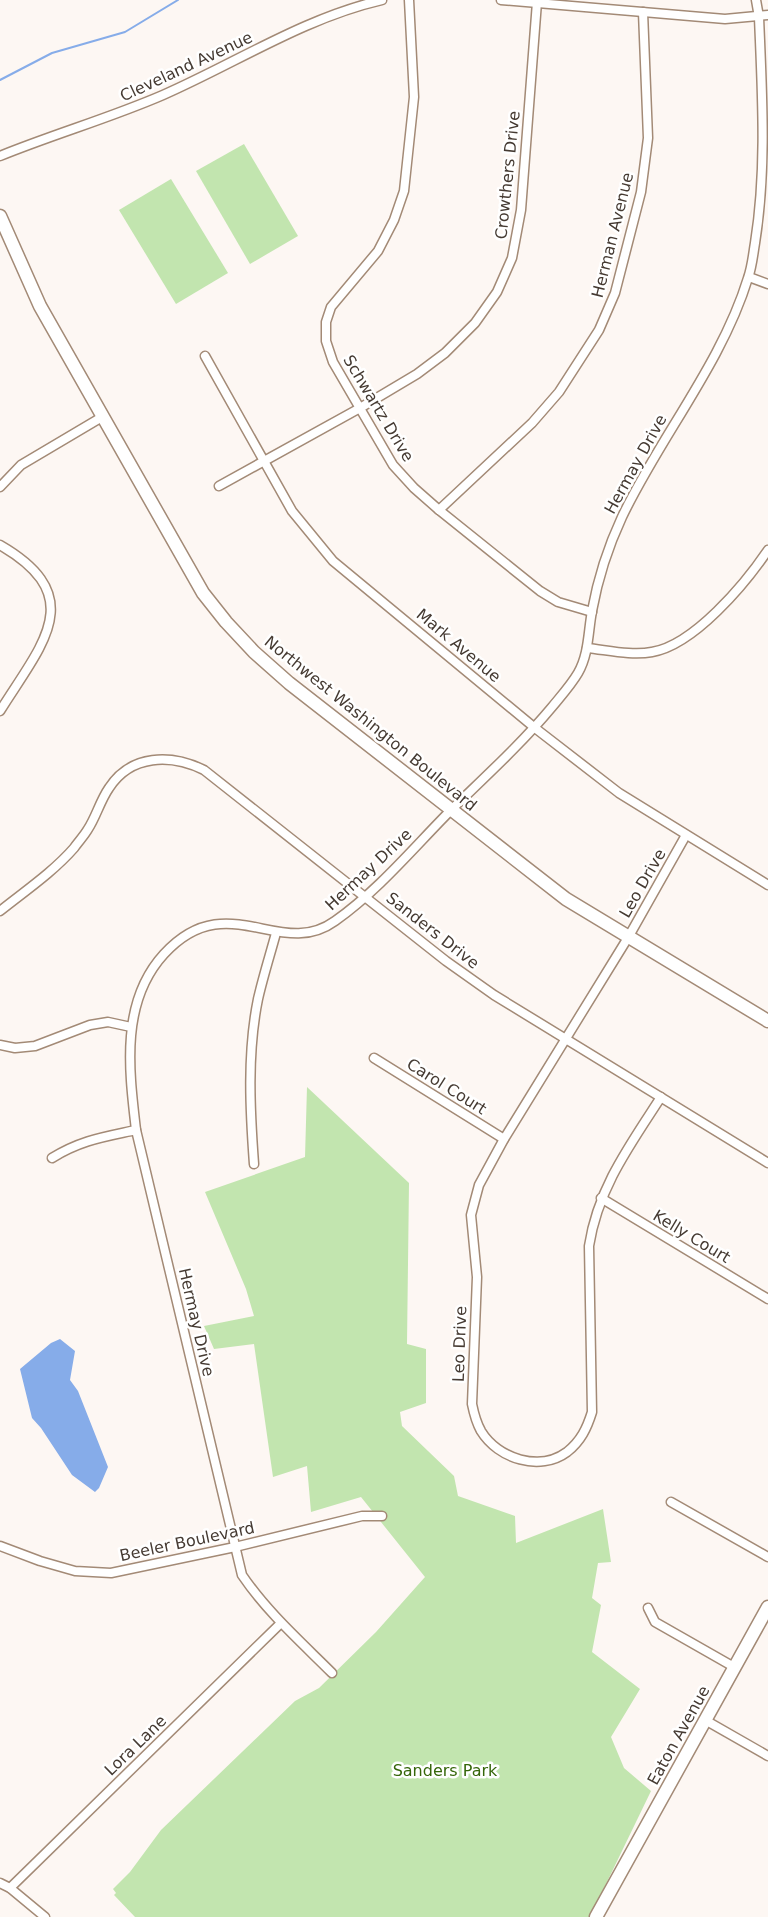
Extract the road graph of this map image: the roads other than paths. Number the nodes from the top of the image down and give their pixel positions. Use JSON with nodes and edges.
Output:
{"nodes":[{"id":1,"x":382,"y":0,"type":"edge"},
{"id":2,"x":409,"y":0,"type":"edge"},
{"id":3,"x":501,"y":0,"type":"edge"},
{"id":4,"x":756,"y":0,"type":"edge"},
{"id":5,"x":537,"y":2,"type":"junction"},
{"id":6,"x":643,"y":12,"type":"junction"},
{"id":7,"x":764,"y":16,"type":"edge"},
{"id":8,"x":0,"y":156,"type":"edge"},
{"id":9,"x":0,"y":216,"type":"edge"},
{"id":10,"x":749,"y":277,"type":"junction"},
{"id":11,"x":768,"y":284,"type":"edge"},
{"id":12,"x":205,"y":356,"type":"dead end"},
{"id":13,"x":360,"y":408,"type":"junction"},
{"id":14,"x":102,"y":417,"type":"junction"},
{"id":15,"x":263,"y":460,"type":"junction"},
{"id":16,"x":219,"y":486,"type":"dead end"},
{"id":17,"x":0,"y":487,"type":"edge"},
{"id":18,"x":439,"y":510,"type":"junction"},
{"id":19,"x":0,"y":545,"type":"edge"},
{"id":20,"x":768,"y":550,"type":"edge"},
{"id":21,"x":592,"y":612,"type":"junction"},
{"id":22,"x":587,"y":648,"type":"junction"},
{"id":23,"x":0,"y":711,"type":"edge"},
{"id":24,"x":535,"y":728,"type":"junction"},
{"id":25,"x":452,"y":809,"type":"junction"},
{"id":26,"x":686,"y":835,"type":"junction"},
{"id":27,"x":768,"y":885,"type":"edge"},
{"id":28,"x":365,"y":896,"type":"junction"},
{"id":29,"x":0,"y":912,"type":"edge"},
{"id":30,"x":276,"y":933,"type":"junction"},
{"id":31,"x":629,"y":936,"type":"junction"},
{"id":32,"x":768,"y":1021,"type":"edge"},
{"id":33,"x":131,"y":1027,"type":"junction"},
{"id":34,"x":565,"y":1040,"type":"junction"},
{"id":35,"x":0,"y":1045,"type":"edge"},
{"id":36,"x":374,"y":1058,"type":"dead end"},
{"id":37,"x":661,"y":1097,"type":"junction"},
{"id":38,"x":136,"y":1130,"type":"junction"},
{"id":39,"x":504,"y":1139,"type":"junction"},
{"id":40,"x":52,"y":1158,"type":"dead end"},
{"id":41,"x":768,"y":1163,"type":"edge"},
{"id":42,"x":254,"y":1164,"type":"dead end"},
{"id":43,"x":601,"y":1198,"type":"junction"},
{"id":44,"x":768,"y":1299,"type":"edge"},
{"id":45,"x":671,"y":1502,"type":"dead end"},
{"id":46,"x":382,"y":1516,"type":"dead end"},
{"id":47,"x":0,"y":1546,"type":"edge"},
{"id":48,"x":235,"y":1547,"type":"junction"},
{"id":49,"x":768,"y":1557,"type":"edge"},
{"id":50,"x":768,"y":1607,"type":"edge"},
{"id":51,"x":648,"y":1608,"type":"dead end"},
{"id":52,"x":281,"y":1623,"type":"junction"},
{"id":53,"x":734,"y":1667,"type":"junction"},
{"id":54,"x":332,"y":1673,"type":"dead end"},
{"id":55,"x":705,"y":1720,"type":"junction"},
{"id":56,"x":768,"y":1756,"type":"edge"},
{"id":57,"x":0,"y":1883,"type":"edge"},
{"id":58,"x":10,"y":1888,"type":"junction"},
{"id":59,"x":45,"y":1917,"type":"edge"},
{"id":60,"x":596,"y":1917,"type":"edge"}],
"edges":[{"from":1,"to":8,"type":"street","name":"Cleveland Avenue"},
{"from":2,"to":13,"type":"street","name":"Schwartz Drive"},
{"from":3,"to":5,"type":"street"},
{"from":4,"to":7,"type":"street","name":"Hermay Drive"},
{"from":5,"to":6,"type":"street"},
{"from":5,"to":13,"type":"street","name":"Crowthers Drive"},
{"from":6,"to":7,"type":"street"},
{"from":6,"to":18,"type":"street","name":"Herman Avenue"},
{"from":7,"to":10,"type":"street","name":"Hermay Drive"},
{"from":9,"to":14,"type":"main road","name":"Northwest Washington Boulevard"},
{"from":10,"to":11,"type":"street"},
{"from":10,"to":21,"type":"street","name":"Hermay Drive"},
{"from":12,"to":15,"type":"street","name":"Mark Avenue"},
{"from":13,"to":15,"type":"street","name":"Crowthers Drive"},
{"from":13,"to":18,"type":"street","name":"Schwartz Drive"},
{"from":14,"to":17,"type":"street"},
{"from":14,"to":25,"type":"main road","name":"Northwest Washington Boulevard"},
{"from":15,"to":16,"type":"street","name":"Crowthers Drive"},
{"from":15,"to":24,"type":"street","name":"Mark Avenue"},
{"from":18,"to":21,"type":"street","name":"Schwartz Drive"},
{"from":19,"to":23,"type":"street"},
{"from":20,"to":22,"type":"street"},
{"from":21,"to":22,"type":"street","name":"Hermay Drive"},
{"from":22,"to":24,"type":"street","name":"Hermay Drive"},
{"from":24,"to":25,"type":"street","name":"Hermay Drive"},
{"from":24,"to":26,"type":"street","name":"Mark Avenue"},
{"from":25,"to":28,"type":"street","name":"Hermay Drive"},
{"from":25,"to":31,"type":"main road","name":"Northwest Washington Boulevard"},
{"from":26,"to":27,"type":"street","name":"Mark Avenue"},
{"from":26,"to":31,"type":"street","name":"Leo Drive"},
{"from":28,"to":29,"type":"street","name":"Sanders Drive"},
{"from":28,"to":30,"type":"street","name":"Hermay Drive"},
{"from":28,"to":34,"type":"street","name":"Sanders Drive"},
{"from":30,"to":33,"type":"street","name":"Hermay Drive"},
{"from":30,"to":42,"type":"street"},
{"from":31,"to":32,"type":"main road","name":"Northwest Washington Boulevard"},
{"from":31,"to":34,"type":"street","name":"Leo Drive"},
{"from":33,"to":35,"type":"street"},
{"from":33,"to":38,"type":"street","name":"Hermay Drive"},
{"from":34,"to":37,"type":"street","name":"Sanders Drive"},
{"from":34,"to":39,"type":"street","name":"Leo Drive"},
{"from":36,"to":39,"type":"street","name":"Carol Court"},
{"from":37,"to":41,"type":"street","name":"Sanders Drive"},
{"from":37,"to":43,"type":"street","name":"Leo Drive"},
{"from":38,"to":40,"type":"street"},
{"from":38,"to":48,"type":"street","name":"Hermay Drive"},
{"from":39,"to":43,"type":"street","name":"Leo Drive"},
{"from":43,"to":44,"type":"street","name":"Kelly Court"},
{"from":45,"to":49,"type":"street"},
{"from":46,"to":48,"type":"street","name":"Beeler Boulevard"},
{"from":47,"to":48,"type":"street","name":"Beeler Boulevard"},
{"from":48,"to":52,"type":"street","name":"Hermay Drive"},
{"from":50,"to":53,"type":"main road","name":"Eaton Avenue"},
{"from":51,"to":53,"type":"street"},
{"from":52,"to":54,"type":"street","name":"Hermay Drive"},
{"from":52,"to":58,"type":"street","name":"Lora Lane"},
{"from":53,"to":55,"type":"main road","name":"Eaton Avenue"},
{"from":55,"to":56,"type":"street"},
{"from":55,"to":60,"type":"main road","name":"Eaton Avenue"},
{"from":57,"to":58,"type":"street"},
{"from":58,"to":59,"type":"street"}]}
